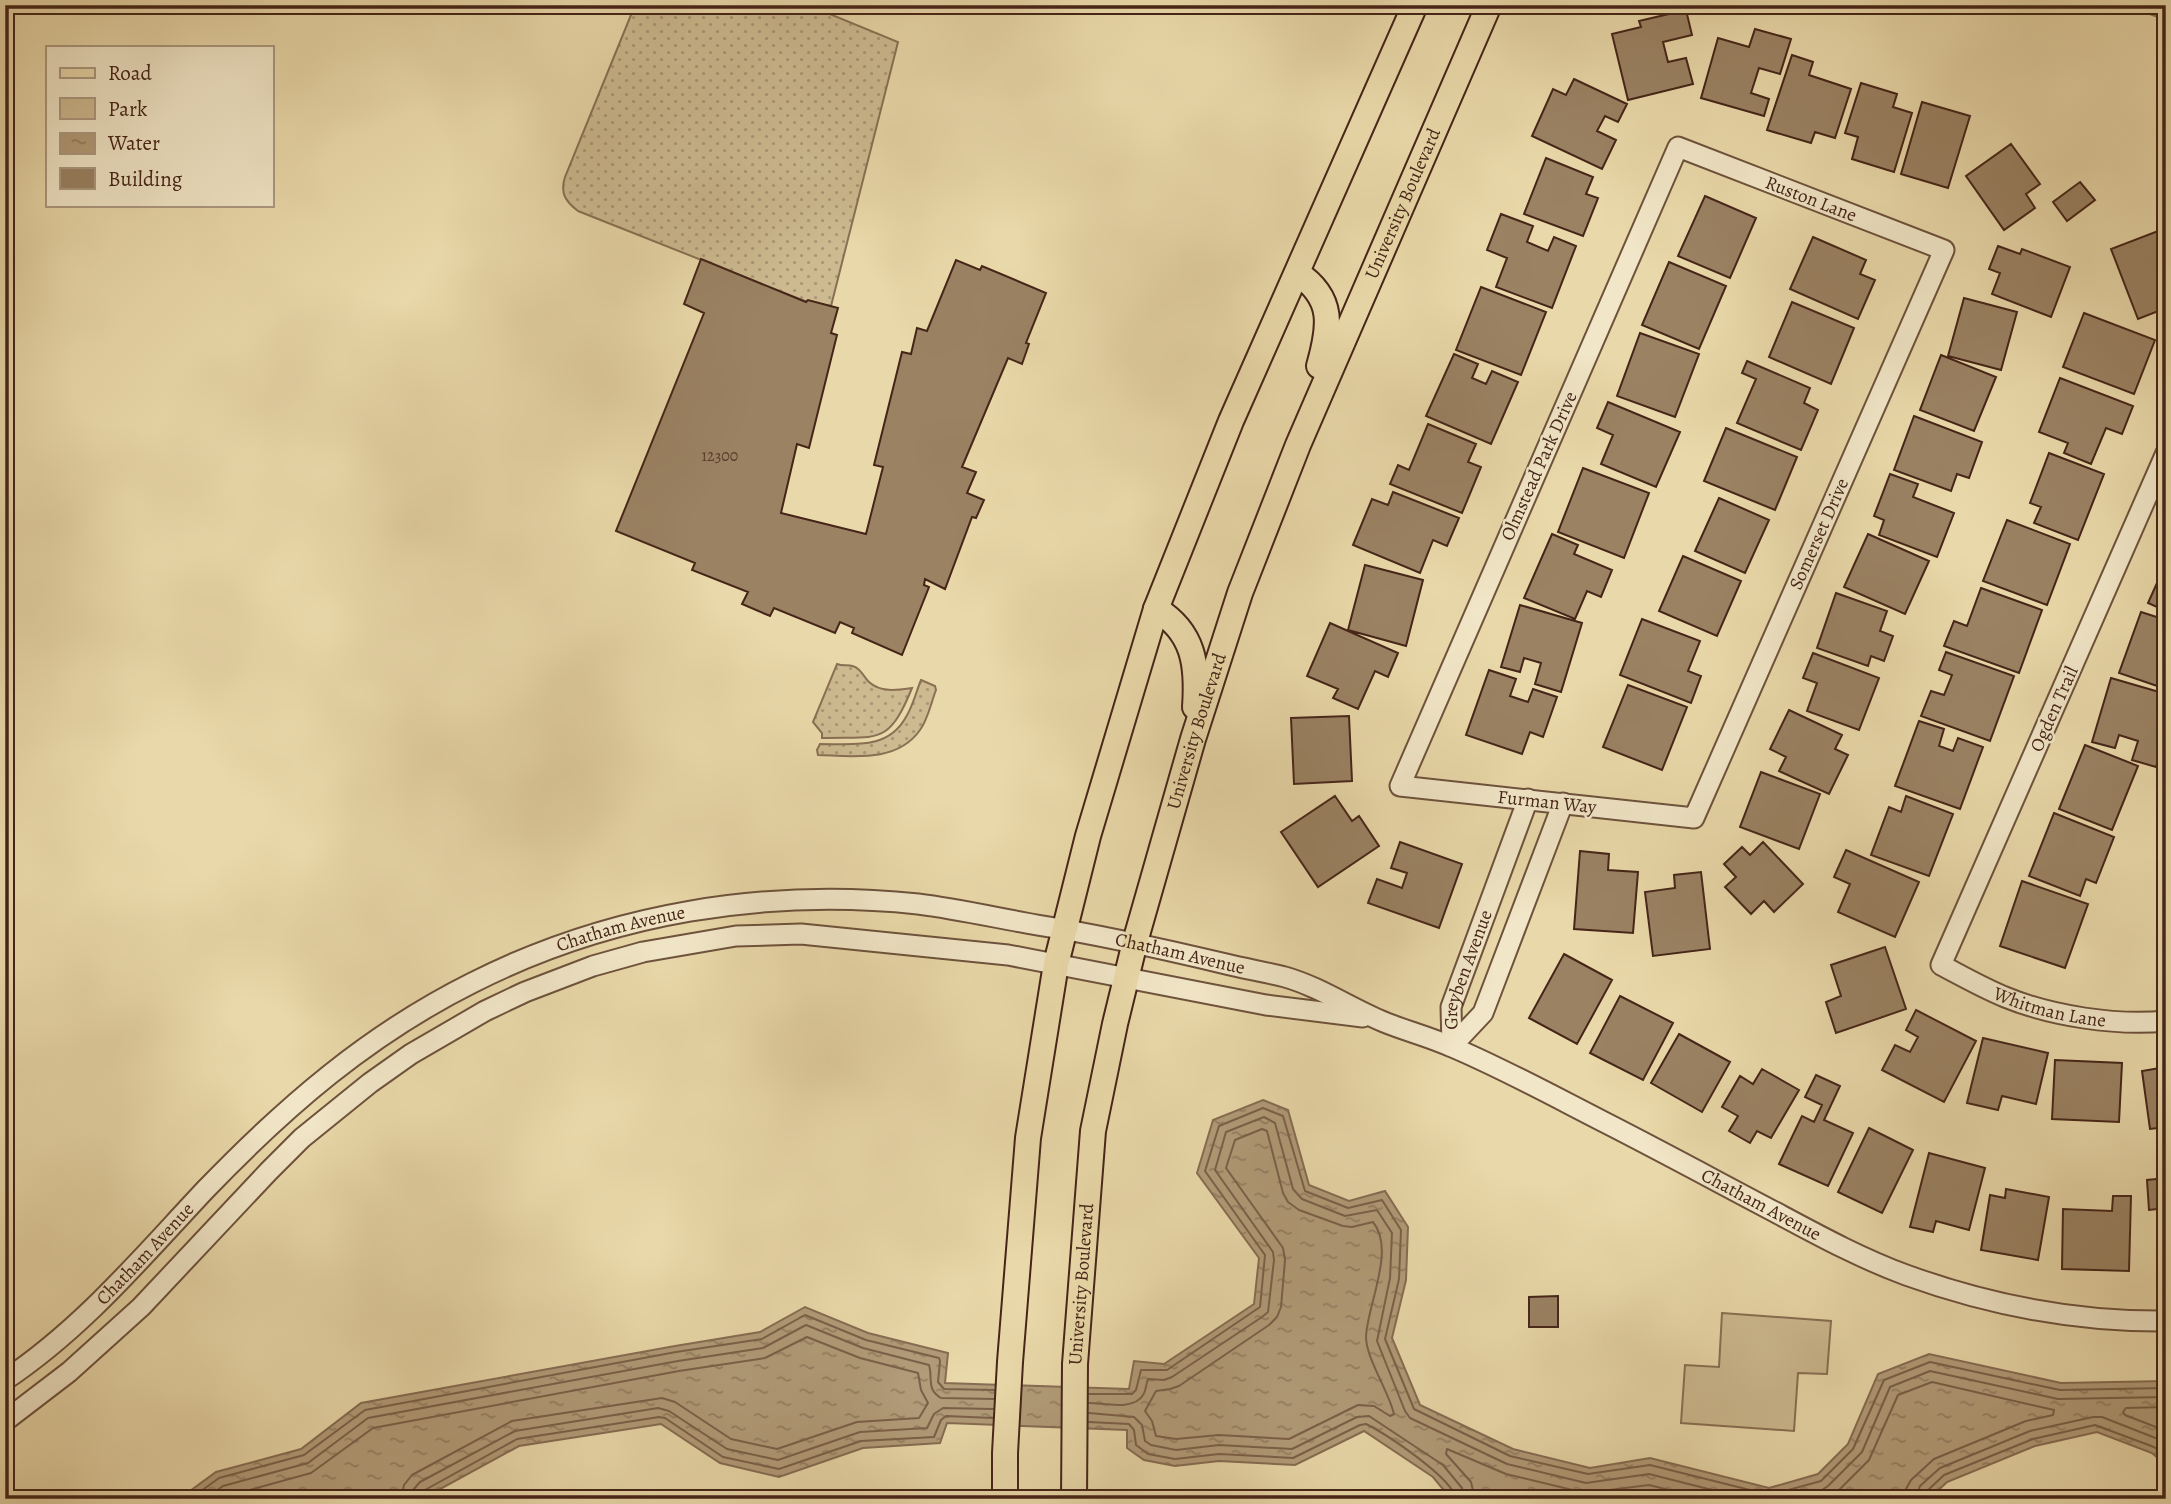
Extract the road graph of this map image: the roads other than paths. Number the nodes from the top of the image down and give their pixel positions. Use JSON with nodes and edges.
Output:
{"nodes":[{"id":1,"x":1415,"y":5,"type":"edge"},
{"id":2,"x":1489,"y":5,"type":"edge"},
{"id":3,"x":1678,"y":147,"type":"joint"},
{"id":4,"x":1944,"y":250,"type":"joint"},
{"id":5,"x":1297,"y":273,"type":"junction"},
{"id":6,"x":1298,"y":445,"type":"junction"},
{"id":7,"x":2166,"y":453,"type":"edge"},
{"id":8,"x":1156,"y":609,"type":"junction"},
{"id":9,"x":1193,"y":739,"type":"junction"},
{"id":10,"x":1400,"y":786,"type":"joint"},
{"id":11,"x":1528,"y":800,"type":"junction"},
{"id":12,"x":1563,"y":803,"type":"junction"},
{"id":13,"x":1694,"y":818,"type":"joint"},
{"id":14,"x":1064,"y":929,"type":"junction"},
{"id":15,"x":582,"y":937,"type":"junction"},
{"id":16,"x":1135,"y":942,"type":"junction"},
{"id":17,"x":1056,"y":964,"type":"junction"},
{"id":18,"x":1941,"y":965,"type":"joint"},
{"id":19,"x":593,"y":966,"type":"junction"},
{"id":20,"x":1127,"y":978,"type":"junction"},
{"id":21,"x":1378,"y":1020,"type":"junction"},
{"id":22,"x":2166,"y":1021,"type":"edge"},
{"id":23,"x":1452,"y":1046,"type":"junction"},
{"id":24,"x":2166,"y":1321,"type":"edge"},
{"id":25,"x":5,"y":1380,"type":"edge"},
{"id":26,"x":5,"y":1421,"type":"edge"},
{"id":27,"x":1005,"y":1499,"type":"edge"},
{"id":28,"x":1074,"y":1499,"type":"edge"}],
"edges":[{"from":1,"to":5,"type":"main road"},
{"from":2,"to":6,"type":"main road","name":"University Boulevard"},
{"from":3,"to":4,"type":"street","name":"Ruston Lane"},
{"from":3,"to":10,"type":"street","name":"Olmstead Park Drive"},
{"from":4,"to":13,"type":"street","name":"Somerset Drive"},
{"from":5,"to":6,"type":"main road"},
{"from":5,"to":8,"type":"main road"},
{"from":6,"to":9,"type":"main road","name":"University Boulevard"},
{"from":7,"to":18,"type":"street","name":"Ogden Trail"},
{"from":8,"to":9,"type":"main road"},
{"from":8,"to":14,"type":"main road"},
{"from":9,"to":16,"type":"main road","name":"University Boulevard"},
{"from":10,"to":11,"type":"street","name":"Furman Way"},
{"from":11,"to":12,"type":"street","name":"Furman Way"},
{"from":11,"to":23,"type":"street","name":"Greyben Avenue"},
{"from":12,"to":13,"type":"street","name":"Furman Way"},
{"from":12,"to":23,"type":"street","name":"Greyben Avenue"},
{"from":14,"to":15,"type":"street","name":"Chatham Avenue"},
{"from":14,"to":16,"type":"street","name":"Chatham Avenue"},
{"from":14,"to":17,"type":"main road"},
{"from":15,"to":19,"type":"street"},
{"from":15,"to":25,"type":"street","name":"Chatham Avenue"},
{"from":16,"to":20,"type":"main road","name":"University Boulevard"},
{"from":16,"to":21,"type":"street","name":"Chatham Avenue"},
{"from":17,"to":19,"type":"street","name":"Chatham Avenue"},
{"from":17,"to":20,"type":"street","name":"Chatham Avenue"},
{"from":17,"to":27,"type":"main road"},
{"from":18,"to":22,"type":"street","name":"Whitman Lane"},
{"from":19,"to":26,"type":"street","name":"Chatham Avenue"},
{"from":20,"to":21,"type":"street","name":"Chatham Avenue"},
{"from":20,"to":28,"type":"main road","name":"University Boulevard"},
{"from":21,"to":23,"type":"street","name":"Chatham Avenue"},
{"from":23,"to":24,"type":"street","name":"Chatham Avenue"}]}
